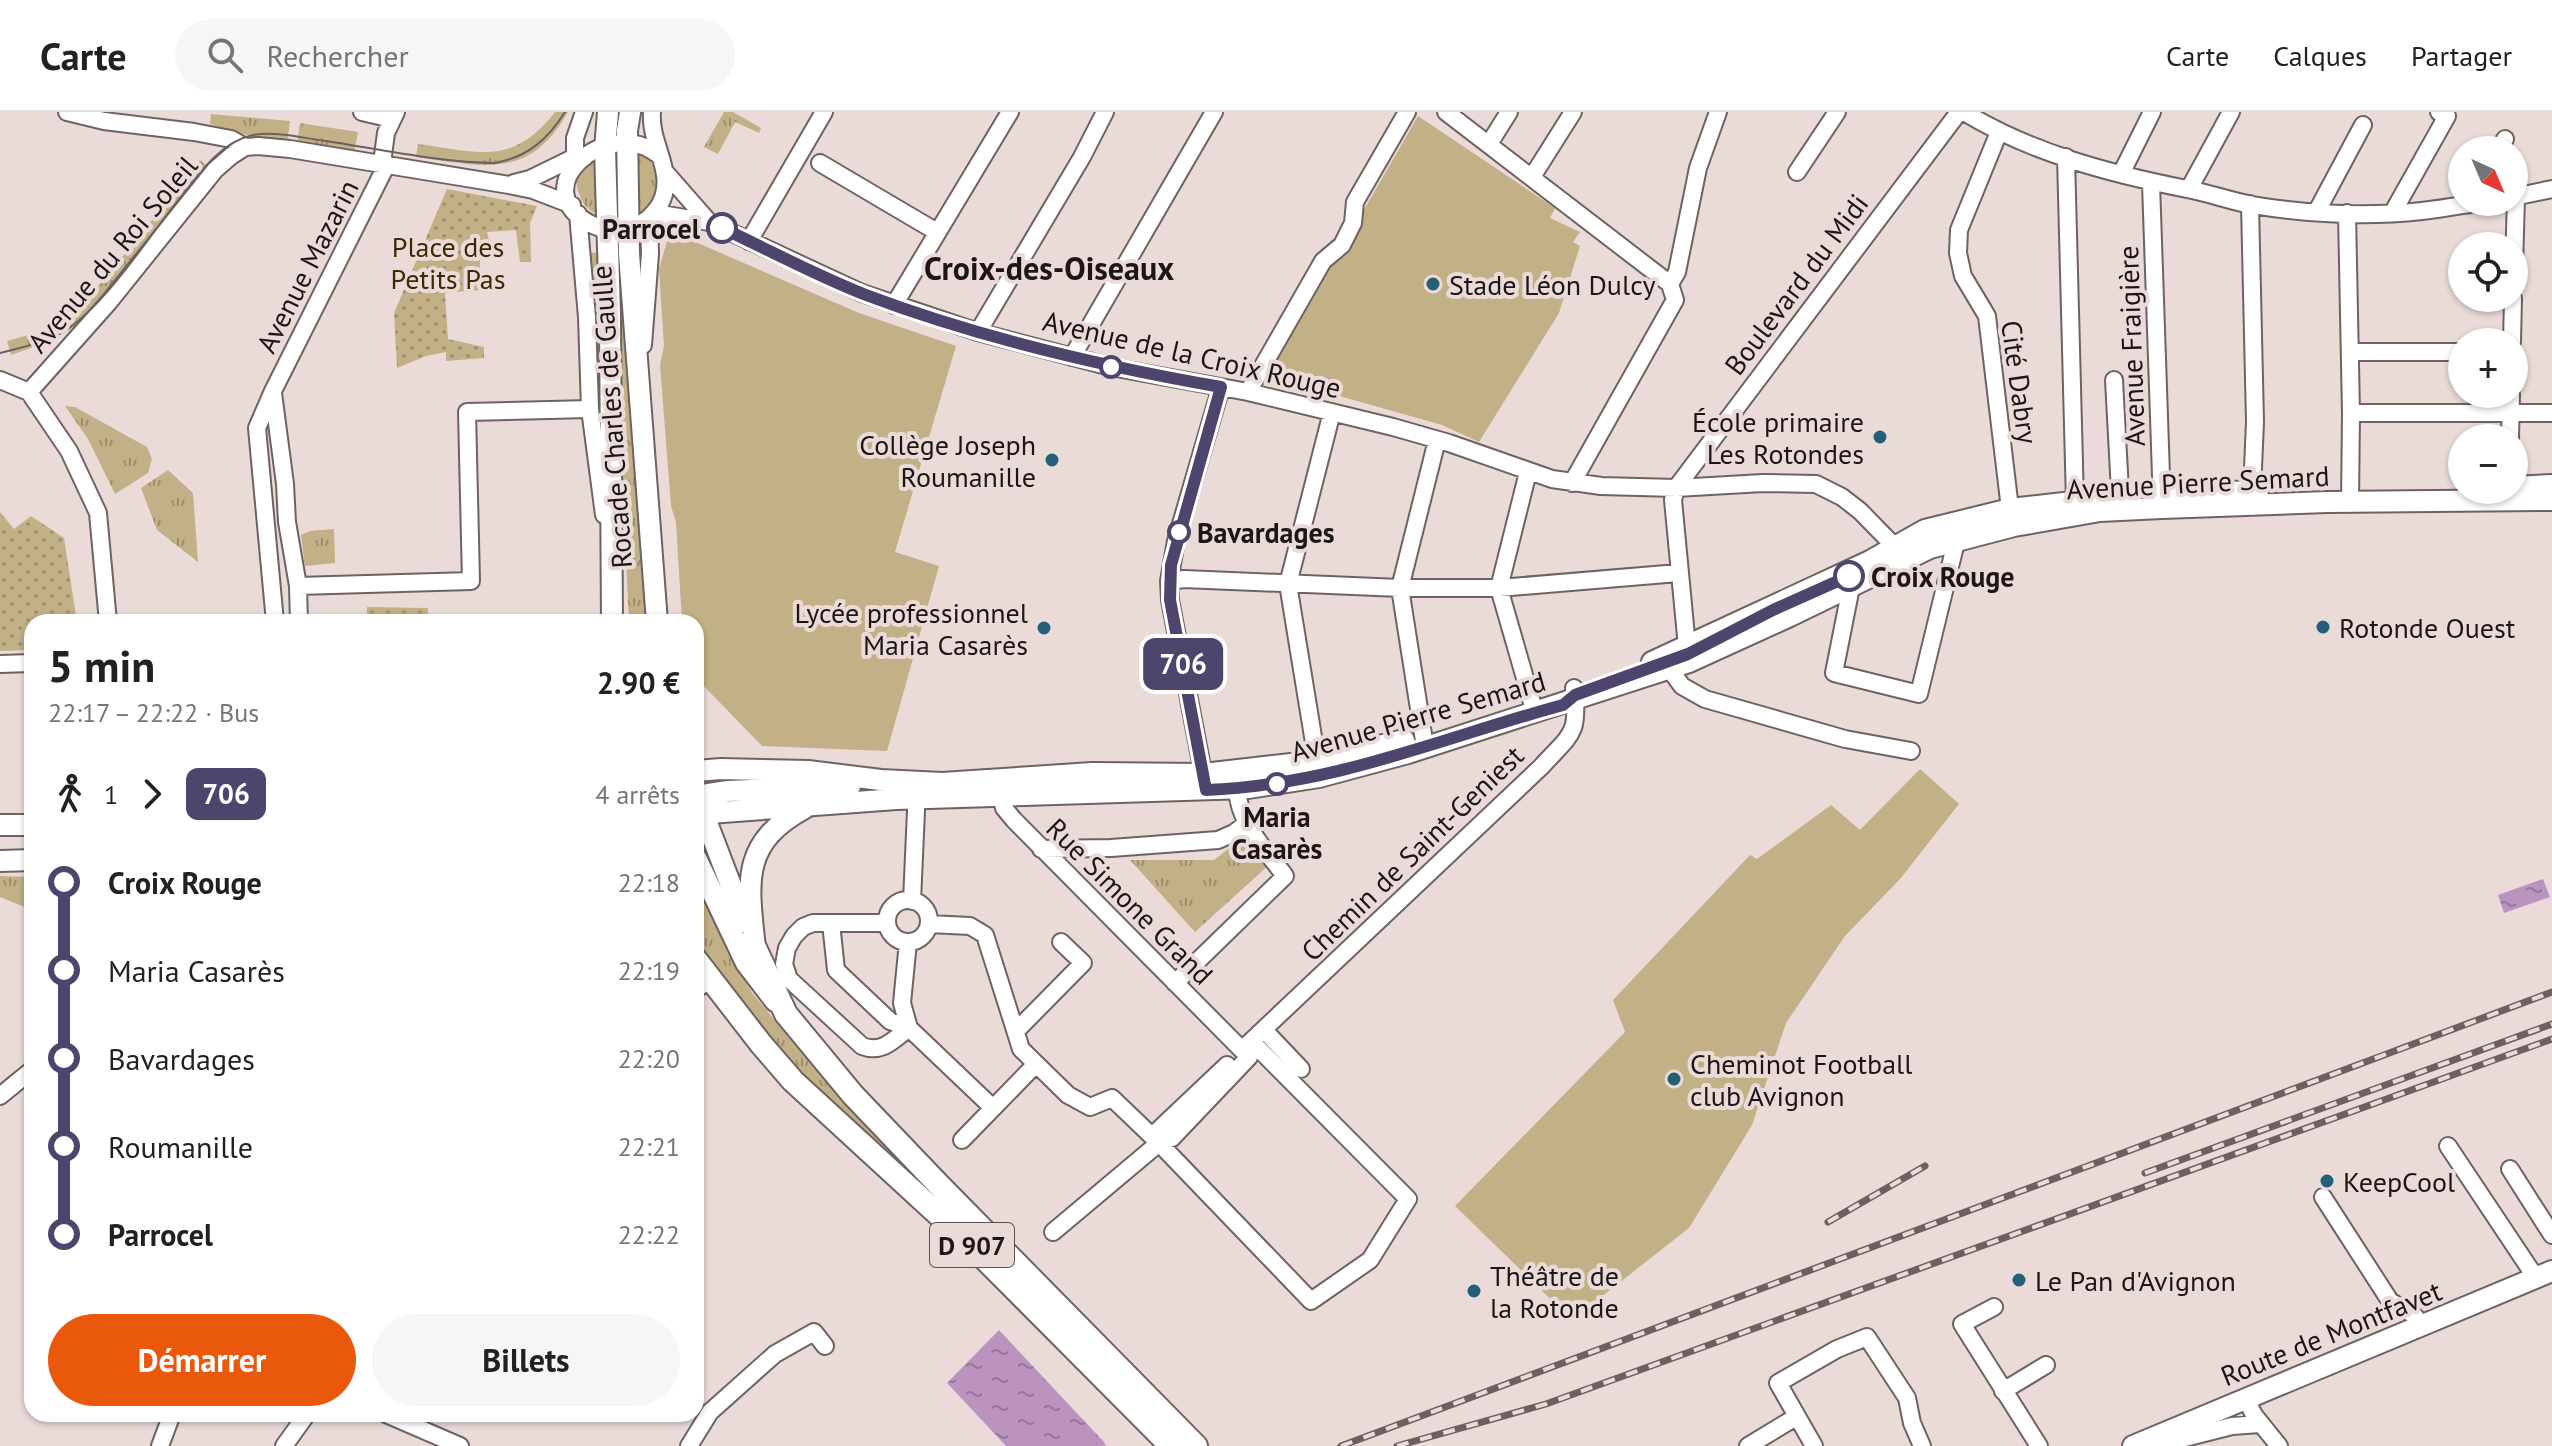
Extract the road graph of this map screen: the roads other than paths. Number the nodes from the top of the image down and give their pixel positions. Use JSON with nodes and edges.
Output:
{"nodes":[{"id":1,"x":67,"y":112,"type":"edge"},
{"id":2,"x":362,"y":112,"type":"edge"},
{"id":3,"x":584,"y":112,"type":"edge"},
{"id":4,"x":652,"y":112,"type":"edge"},
{"id":5,"x":824,"y":112,"type":"edge"},
{"id":6,"x":1010,"y":112,"type":"edge"},
{"id":7,"x":1105,"y":112,"type":"edge"},
{"id":8,"x":1214,"y":112,"type":"edge"},
{"id":9,"x":1407,"y":112,"type":"edge"},
{"id":10,"x":1446,"y":112,"type":"edge"},
{"id":11,"x":1509,"y":112,"type":"edge"},
{"id":12,"x":1573,"y":112,"type":"edge"},
{"id":13,"x":1718,"y":112,"type":"edge"},
{"id":14,"x":1837,"y":112,"type":"edge"},
{"id":15,"x":1962,"y":112,"type":"edge"},
{"id":16,"x":2152,"y":112,"type":"edge"},
{"id":17,"x":2231,"y":112,"type":"edge"},
{"id":18,"x":2439,"y":112,"type":"edge"},
{"id":19,"x":394,"y":115,"type":"edge"},
{"id":20,"x":106,"y":117,"type":"edge"},
{"id":21,"x":607,"y":122,"type":"edge"},
{"id":22,"x":628,"y":122,"type":"edge"},
{"id":23,"x":2363,"y":125,"type":"dead end"},
{"id":24,"x":1999,"y":132,"type":"junction"},
{"id":25,"x":1489,"y":144,"type":"junction"},
{"id":26,"x":245,"y":147,"type":"junction"},
{"id":27,"x":573,"y":155,"type":"junction"},
{"id":28,"x":660,"y":156,"type":"junction"},
{"id":29,"x":2066,"y":157,"type":"junction"},
{"id":30,"x":820,"y":163,"type":"dead end"},
{"id":31,"x":384,"y":164,"type":"junction"},
{"id":32,"x":1797,"y":172,"type":"dead end"},
{"id":33,"x":666,"y":173,"type":"junction"},
{"id":34,"x":2121,"y":174,"type":"junction"},
{"id":35,"x":1532,"y":177,"type":"junction"},
{"id":36,"x":2151,"y":183,"type":"junction"},
{"id":37,"x":509,"y":185,"type":"junction"},
{"id":38,"x":2189,"y":189,"type":"junction"},
{"id":39,"x":2552,"y":189,"type":"edge"},
{"id":40,"x":2528,"y":194,"type":"edge"},
{"id":41,"x":2250,"y":204,"type":"junction"},
{"id":42,"x":2448,"y":207,"type":"edge"},
{"id":43,"x":575,"y":210,"type":"junction"},
{"id":44,"x":2317,"y":211,"type":"junction"},
{"id":45,"x":2393,"y":212,"type":"junction"},
{"id":46,"x":2347,"y":213,"type":"junction"},
{"id":47,"x":652,"y":216,"type":"junction"},
{"id":48,"x":709,"y":222,"type":"junction"},
{"id":49,"x":628,"y":229,"type":"junction"},
{"id":50,"x":606,"y":230,"type":"junction"},
{"id":51,"x":937,"y":232,"type":"junction"},
{"id":52,"x":749,"y":241,"type":"junction"},
{"id":53,"x":1670,"y":284,"type":"junction"},
{"id":54,"x":894,"y":305,"type":"junction"},
{"id":55,"x":978,"y":332,"type":"junction"},
{"id":56,"x":2350,"y":352,"type":"junction"},
{"id":57,"x":2448,"y":352,"type":"edge"},
{"id":58,"x":1072,"y":357,"type":"junction"},
{"id":59,"x":0,"y":380,"type":"edge"},
{"id":60,"x":2114,"y":380,"type":"dead end"},
{"id":61,"x":1221,"y":387,"type":"junction"},
{"id":62,"x":273,"y":391,"type":"junction"},
{"id":63,"x":29,"y":392,"type":"junction"},
{"id":64,"x":1248,"y":392,"type":"junction"},
{"id":65,"x":640,"y":401,"type":"junction"},
{"id":66,"x":2510,"y":408,"type":"edge"},
{"id":67,"x":590,"y":409,"type":"junction"},
{"id":68,"x":1332,"y":412,"type":"junction"},
{"id":69,"x":2351,"y":413,"type":"junction"},
{"id":70,"x":2510,"y":413,"type":"junction"},
{"id":71,"x":2552,"y":413,"type":"edge"},
{"id":72,"x":2510,"y":424,"type":"edge"},
{"id":73,"x":1437,"y":440,"type":"junction"},
{"id":74,"x":1528,"y":472,"type":"junction"},
{"id":75,"x":1572,"y":483,"type":"junction"},
{"id":76,"x":2552,"y":485,"type":"edge"},
{"id":77,"x":1676,"y":488,"type":"junction"},
{"id":78,"x":2448,"y":488,"type":"edge"},
{"id":79,"x":2528,"y":490,"type":"edge"},
{"id":80,"x":2252,"y":491,"type":"junction"},
{"id":81,"x":2448,"y":494,"type":"edge"},
{"id":82,"x":2349,"y":495,"type":"junction"},
{"id":83,"x":2528,"y":496,"type":"edge"},
{"id":84,"x":2552,"y":500,"type":"edge"},
{"id":85,"x":2162,"y":501,"type":"junction"},
{"id":86,"x":2075,"y":502,"type":"junction"},
{"id":87,"x":2121,"y":503,"type":"junction"},
{"id":88,"x":2010,"y":509,"type":"junction"},
{"id":89,"x":1956,"y":542,"type":"junction"},
{"id":90,"x":1901,"y":553,"type":"junction"},
{"id":91,"x":611,"y":570,"type":"junction"},
{"id":92,"x":1678,"y":573,"type":"junction"},
{"id":93,"x":1169,"y":581,"type":"junction"},
{"id":94,"x":1288,"y":584,"type":"junction"},
{"id":95,"x":298,"y":586,"type":"junction"},
{"id":96,"x":1851,"y":587,"type":"junction"},
{"id":97,"x":1400,"y":588,"type":"junction"},
{"id":98,"x":1499,"y":588,"type":"junction"},
{"id":99,"x":107,"y":614,"type":"edge"},
{"id":100,"x":274,"y":614,"type":"edge"},
{"id":101,"x":299,"y":614,"type":"edge"},
{"id":102,"x":613,"y":614,"type":"edge"},
{"id":103,"x":656,"y":614,"type":"edge"},
{"id":104,"x":1688,"y":654,"type":"junction"},
{"id":105,"x":24,"y":663,"type":"edge"},
{"id":106,"x":0,"y":664,"type":"edge"},
{"id":107,"x":1665,"y":664,"type":"junction"},
{"id":108,"x":1575,"y":694,"type":"junction"},
{"id":109,"x":1533,"y":706,"type":"junction"},
{"id":110,"x":1424,"y":741,"type":"junction"},
{"id":111,"x":1911,"y":751,"type":"dead end"},
{"id":112,"x":1317,"y":761,"type":"junction"},
{"id":113,"x":704,"y":767,"type":"edge"},
{"id":114,"x":881,"y":780,"type":"junction"},
{"id":115,"x":1205,"y":782,"type":"junction"},
{"id":116,"x":998,"y":788,"type":"junction"},
{"id":117,"x":1237,"y":789,"type":"junction"},
{"id":118,"x":917,"y":791,"type":"junction"},
{"id":119,"x":704,"y":801,"type":"edge"},
{"id":120,"x":704,"y":804,"type":"edge"},
{"id":121,"x":810,"y":805,"type":"junction"},
{"id":122,"x":704,"y":819,"type":"edge"},
{"id":123,"x":1246,"y":824,"type":"junction"},
{"id":124,"x":0,"y":825,"type":"edge"},
{"id":125,"x":24,"y":825,"type":"edge"},
{"id":126,"x":1041,"y":849,"type":"junction"},
{"id":127,"x":24,"y":860,"type":"edge"},
{"id":128,"x":0,"y":861,"type":"edge"},
{"id":129,"x":704,"y":875,"type":"edge"},
{"id":130,"x":912,"y":901,"type":"junction"},
{"id":131,"x":831,"y":923,"type":"junction"},
{"id":132,"x":887,"y":923,"type":"junction"},
{"id":133,"x":929,"y":924,"type":"junction"},
{"id":134,"x":908,"y":942,"type":"junction"},
{"id":135,"x":1061,"y":942,"type":"dead end"},
{"id":136,"x":755,"y":948,"type":"junction"},
{"id":137,"x":1175,"y":983,"type":"junction"},
{"id":138,"x":704,"y":985,"type":"edge"},
{"id":139,"x":786,"y":1014,"type":"junction"},
{"id":140,"x":909,"y":1028,"type":"junction"},
{"id":141,"x":1016,"y":1031,"type":"junction"},
{"id":142,"x":1253,"y":1041,"type":"junction"},
{"id":143,"x":1036,"y":1064,"type":"junction"},
{"id":144,"x":1301,"y":1069,"type":"dead end"},
{"id":145,"x":24,"y":1076,"type":"edge"},
{"id":146,"x":0,"y":1096,"type":"edge"},
{"id":147,"x":993,"y":1108,"type":"junction"},
{"id":148,"x":1156,"y":1139,"type":"junction"},
{"id":149,"x":962,"y":1140,"type":"dead end"},
{"id":150,"x":2448,"y":1146,"type":"dead end"},
{"id":151,"x":2510,"y":1169,"type":"dead end"},
{"id":152,"x":2323,"y":1197,"type":"dead end"},
{"id":153,"x":1053,"y":1232,"type":"dead end"},
{"id":154,"x":2552,"y":1235,"type":"edge"},
{"id":155,"x":2544,"y":1275,"type":"edge"},
{"id":156,"x":1994,"y":1307,"type":"dead end"},
{"id":157,"x":2422,"y":1326,"type":"junction"},
{"id":158,"x":825,"y":1346,"type":"dead end"},
{"id":159,"x":2046,"y":1365,"type":"dead end"},
{"id":160,"x":2003,"y":1391,"type":"junction"},
{"id":161,"x":2246,"y":1399,"type":"junction"},
{"id":162,"x":1796,"y":1417,"type":"junction"},
{"id":163,"x":169,"y":1422,"type":"edge"},
{"id":164,"x":301,"y":1422,"type":"edge"},
{"id":165,"x":404,"y":1422,"type":"edge"},
{"id":166,"x":704,"y":1422,"type":"edge"},
{"id":167,"x":704,"y":1422,"type":"edge"},
{"id":168,"x":2260,"y":1424,"type":"junction"},
{"id":169,"x":1170,"y":1436,"type":"edge"},
{"id":170,"x":2141,"y":1442,"type":"edge"},
{"id":171,"x":160,"y":1446,"type":"edge"},
{"id":172,"x":284,"y":1446,"type":"edge"},
{"id":173,"x":460,"y":1446,"type":"edge"},
{"id":174,"x":689,"y":1446,"type":"edge"},
{"id":175,"x":1196,"y":1446,"type":"edge"},
{"id":176,"x":1748,"y":1446,"type":"edge"},
{"id":177,"x":1814,"y":1446,"type":"edge"},
{"id":178,"x":1922,"y":1446,"type":"edge"},
{"id":179,"x":2039,"y":1446,"type":"edge"},
{"id":180,"x":2279,"y":1446,"type":"edge"}],
"edges":[{"from":1,"to":20,"type":"street"},
{"from":2,"to":19,"type":"street"},
{"from":3,"to":27,"type":"street"},
{"from":4,"to":28,"type":"street"},
{"from":5,"to":52,"type":"street"},
{"from":6,"to":51,"type":"street"},
{"from":7,"to":55,"type":"street"},
{"from":8,"to":58,"type":"street"},
{"from":9,"to":64,"type":"street"},
{"from":10,"to":25,"type":"street"},
{"from":11,"to":25,"type":"street"},
{"from":12,"to":35,"type":"street"},
{"from":13,"to":53,"type":"street"},
{"from":14,"to":32,"type":"street"},
{"from":15,"to":24,"type":"street"},
{"from":15,"to":77,"type":"street","name":"Boulevard du Midi"},
{"from":16,"to":34,"type":"street"},
{"from":17,"to":38,"type":"street"},
{"from":18,"to":45,"type":"street"},
{"from":19,"to":31,"type":"street","name":"Avenue Mazarin"},
{"from":20,"to":26,"type":"street"},
{"from":21,"to":22,"type":"street"},
{"from":21,"to":27,"type":"street"},
{"from":21,"to":50,"type":"main road","name":"Rocade Charles de Gaulle"},
{"from":22,"to":28,"type":"street"},
{"from":22,"to":49,"type":"main road","name":"Rocade Charles de Gaulle"},
{"from":23,"to":44,"type":"street"},
{"from":24,"to":29,"type":"street"},
{"from":24,"to":88,"type":"street","name":"Cité Dabry"},
{"from":25,"to":35,"type":"street"},
{"from":26,"to":31,"type":"street"},
{"from":26,"to":63,"type":"street","name":"Avenue du Roi Soleil"},
{"from":27,"to":37,"type":"street"},
{"from":27,"to":43,"type":"street"},
{"from":28,"to":33,"type":"street"},
{"from":29,"to":34,"type":"street"},
{"from":29,"to":86,"type":"street"},
{"from":30,"to":51,"type":"street"},
{"from":31,"to":37,"type":"street"},
{"from":31,"to":62,"type":"street","name":"Avenue Mazarin"},
{"from":33,"to":47,"type":"street"},
{"from":33,"to":48,"type":"street","name":"Avenue de la Croix Rouge"},
{"from":34,"to":36,"type":"street"},
{"from":35,"to":53,"type":"street"},
{"from":36,"to":38,"type":"street"},
{"from":36,"to":85,"type":"street","name":"Avenue Fraigière"},
{"from":37,"to":43,"type":"street"},
{"from":38,"to":41,"type":"street"},
{"from":39,"to":40,"type":"street"},
{"from":41,"to":44,"type":"street"},
{"from":41,"to":80,"type":"street"},
{"from":42,"to":45,"type":"street"},
{"from":43,"to":50,"type":"street"},
{"from":43,"to":67,"type":"street"},
{"from":44,"to":46,"type":"street"},
{"from":45,"to":46,"type":"street"},
{"from":46,"to":56,"type":"street"},
{"from":47,"to":48,"type":"street","name":"Avenue de la Croix Rouge"},
{"from":47,"to":49,"type":"street"},
{"from":47,"to":65,"type":"street"},
{"from":48,"to":52,"type":"street","name":"Avenue de la Croix Rouge"},
{"from":49,"to":50,"type":"street"},
{"from":49,"to":65,"type":"main road","name":"Rocade Charles de Gaulle"},
{"from":50,"to":91,"type":"main road","name":"Rocade Charles de Gaulle"},
{"from":51,"to":54,"type":"street"},
{"from":52,"to":54,"type":"street","name":"Avenue de la Croix Rouge"},
{"from":53,"to":75,"type":"street"},
{"from":54,"to":55,"type":"street","name":"Avenue de la Croix Rouge"},
{"from":55,"to":58,"type":"street","name":"Avenue de la Croix Rouge"},
{"from":56,"to":57,"type":"street"},
{"from":56,"to":69,"type":"street"},
{"from":58,"to":61,"type":"street","name":"Avenue de la Croix Rouge"},
{"from":59,"to":63,"type":"street"},
{"from":60,"to":87,"type":"street"},
{"from":61,"to":64,"type":"street","name":"Avenue de la Croix Rouge"},
{"from":61,"to":93,"type":"street"},
{"from":62,"to":95,"type":"street","name":"Avenue Mazarin"},
{"from":62,"to":100,"type":"street","name":"Avenue Mazarin"},
{"from":63,"to":99,"type":"street","name":"Avenue du Roi Soleil"},
{"from":64,"to":68,"type":"street","name":"Avenue de la Croix Rouge"},
{"from":65,"to":103,"type":"main road","name":"Rocade Charles de Gaulle"},
{"from":66,"to":70,"type":"street"},
{"from":67,"to":91,"type":"street"},
{"from":67,"to":95,"type":"street"},
{"from":68,"to":73,"type":"street","name":"Avenue de la Croix Rouge"},
{"from":68,"to":94,"type":"street"},
{"from":69,"to":70,"type":"street"},
{"from":69,"to":82,"type":"street"},
{"from":70,"to":71,"type":"street"},
{"from":70,"to":72,"type":"street"},
{"from":73,"to":74,"type":"street","name":"Avenue de la Croix Rouge"},
{"from":73,"to":97,"type":"street"},
{"from":74,"to":75,"type":"street","name":"Avenue de la Croix Rouge"},
{"from":74,"to":98,"type":"street"},
{"from":75,"to":77,"type":"street","name":"Avenue de la Croix Rouge"},
{"from":76,"to":79,"type":"main road","name":"Avenue Pierre Semard"},
{"from":77,"to":90,"type":"street","name":"Avenue de la Croix Rouge"},
{"from":77,"to":92,"type":"street"},
{"from":78,"to":82,"type":"main road","name":"Avenue Pierre Semard"},
{"from":80,"to":82,"type":"main road","name":"Avenue Pierre Semard"},
{"from":80,"to":85,"type":"main road","name":"Avenue Pierre Semard"},
{"from":81,"to":82,"type":"main road","name":"Avenue Pierre Semard"},
{"from":82,"to":85,"type":"main road","name":"Avenue Pierre Semard"},
{"from":83,"to":84,"type":"main road","name":"Avenue Pierre Semard"},
{"from":85,"to":87,"type":"main road","name":"Avenue Pierre Semard"},
{"from":86,"to":87,"type":"main road","name":"Avenue Pierre Semard"},
{"from":86,"to":88,"type":"main road","name":"Avenue Pierre Semard"},
{"from":87,"to":89,"type":"main road","name":"Avenue Pierre Semard"},
{"from":88,"to":90,"type":"main road","name":"Avenue Pierre Semard"},
{"from":89,"to":90,"type":"main road","name":"Avenue Pierre Semard"},
{"from":89,"to":96,"type":"street"},
{"from":90,"to":96,"type":"main road","name":"Avenue Pierre Semard"},
{"from":90,"to":104,"type":"main road","name":"Avenue Pierre Semard"},
{"from":91,"to":102,"type":"main road","name":"Rocade Charles de Gaulle"},
{"from":92,"to":98,"type":"street"},
{"from":92,"to":104,"type":"street"},
{"from":93,"to":94,"type":"street"},
{"from":93,"to":115,"type":"street"},
{"from":94,"to":97,"type":"street"},
{"from":94,"to":112,"type":"street"},
{"from":95,"to":101,"type":"street","name":"Avenue Mazarin"},
{"from":96,"to":104,"type":"main road","name":"Avenue Pierre Semard"},
{"from":97,"to":98,"type":"street"},
{"from":97,"to":110,"type":"street"},
{"from":98,"to":109,"type":"street"},
{"from":104,"to":107,"type":"main road","name":"Avenue Pierre Semard"},
{"from":105,"to":106,"type":"street"},
{"from":107,"to":108,"type":"main road","name":"Avenue Pierre Semard"},
{"from":107,"to":111,"type":"street"},
{"from":108,"to":109,"type":"main road","name":"Avenue Pierre Semard"},
{"from":108,"to":142,"type":"street","name":"Chemin de Saint-Geniest"},
{"from":109,"to":110,"type":"main road","name":"Avenue Pierre Semard"},
{"from":110,"to":112,"type":"main road","name":"Avenue Pierre Semard"},
{"from":110,"to":117,"type":"main road","name":"Avenue Pierre Semard"},
{"from":112,"to":115,"type":"main road","name":"Avenue Pierre Semard"},
{"from":113,"to":114,"type":"main road","name":"Avenue Pierre Semard"},
{"from":114,"to":118,"type":"main road","name":"Avenue Pierre Semard"},
{"from":114,"to":119,"type":"main road"},
{"from":115,"to":116,"type":"main road","name":"Avenue Pierre Semard"},
{"from":115,"to":117,"type":"main road","name":"Avenue Pierre Semard"},
{"from":116,"to":118,"type":"main road","name":"Avenue Pierre Semard"},
{"from":116,"to":126,"type":"street","name":"Rue Simone Grand"},
{"from":117,"to":123,"type":"street"},
{"from":118,"to":121,"type":"main road","name":"Avenue Pierre Semard"},
{"from":118,"to":130,"type":"street"},
{"from":120,"to":121,"type":"main road","name":"Avenue Pierre Semard"},
{"from":121,"to":136,"type":"main road"},
{"from":122,"to":136,"type":"main road","number":"D 907"},
{"from":123,"to":126,"type":"street"},
{"from":123,"to":137,"type":"street"},
{"from":124,"to":125,"type":"main road"},
{"from":126,"to":137,"type":"street","name":"Rue Simone Grand"},
{"from":127,"to":128,"type":"main road"},
{"from":129,"to":139,"type":"main road"},
{"from":130,"to":132,"type":"street"},
{"from":130,"to":133,"type":"street"},
{"from":131,"to":132,"type":"street"},
{"from":131,"to":140,"type":"street"},
{"from":131,"to":140,"type":"street"},
{"from":132,"to":134,"type":"street"},
{"from":133,"to":134,"type":"street"},
{"from":133,"to":141,"type":"street"},
{"from":134,"to":140,"type":"street"},
{"from":135,"to":141,"type":"street"},
{"from":136,"to":139,"type":"highway","number":"D 907"},
{"from":137,"to":142,"type":"street","name":"Rue Simone Grand"},
{"from":138,"to":169,"type":"highway","number":"D 907"},
{"from":139,"to":169,"type":"highway","number":"D 907"},
{"from":140,"to":147,"type":"street"},
{"from":141,"to":143,"type":"street"},
{"from":142,"to":144,"type":"street"},
{"from":142,"to":148,"type":"street","name":"Chemin de Saint-Geniest"},
{"from":142,"to":148,"type":"street"},
{"from":143,"to":147,"type":"street"},
{"from":143,"to":148,"type":"street"},
{"from":145,"to":146,"type":"street"},
{"from":147,"to":149,"type":"street"},
{"from":148,"to":153,"type":"street","name":"Chemin de Saint-Geniest"},
{"from":150,"to":155,"type":"street"},
{"from":151,"to":154,"type":"street"},
{"from":152,"to":157,"type":"street"},
{"from":155,"to":157,"type":"main road","name":"Route de Montfavet"},
{"from":156,"to":160,"type":"street"},
{"from":157,"to":161,"type":"main road","name":"Route de Montfavet"},
{"from":158,"to":167,"type":"street"},
{"from":159,"to":160,"type":"street"},
{"from":160,"to":179,"type":"street"},
{"from":161,"to":168,"type":"street"},
{"from":161,"to":170,"type":"main road","name":"Route de Montfavet"},
{"from":162,"to":176,"type":"street"},
{"from":162,"to":177,"type":"street"},
{"from":162,"to":178,"type":"street"},
{"from":163,"to":171,"type":"street"},
{"from":164,"to":172,"type":"street"},
{"from":165,"to":173,"type":"street"},
{"from":166,"to":174,"type":"street"},
{"from":168,"to":170,"type":"street"},
{"from":168,"to":180,"type":"street"},
{"from":169,"to":175,"type":"highway","number":"D 907"}]}
